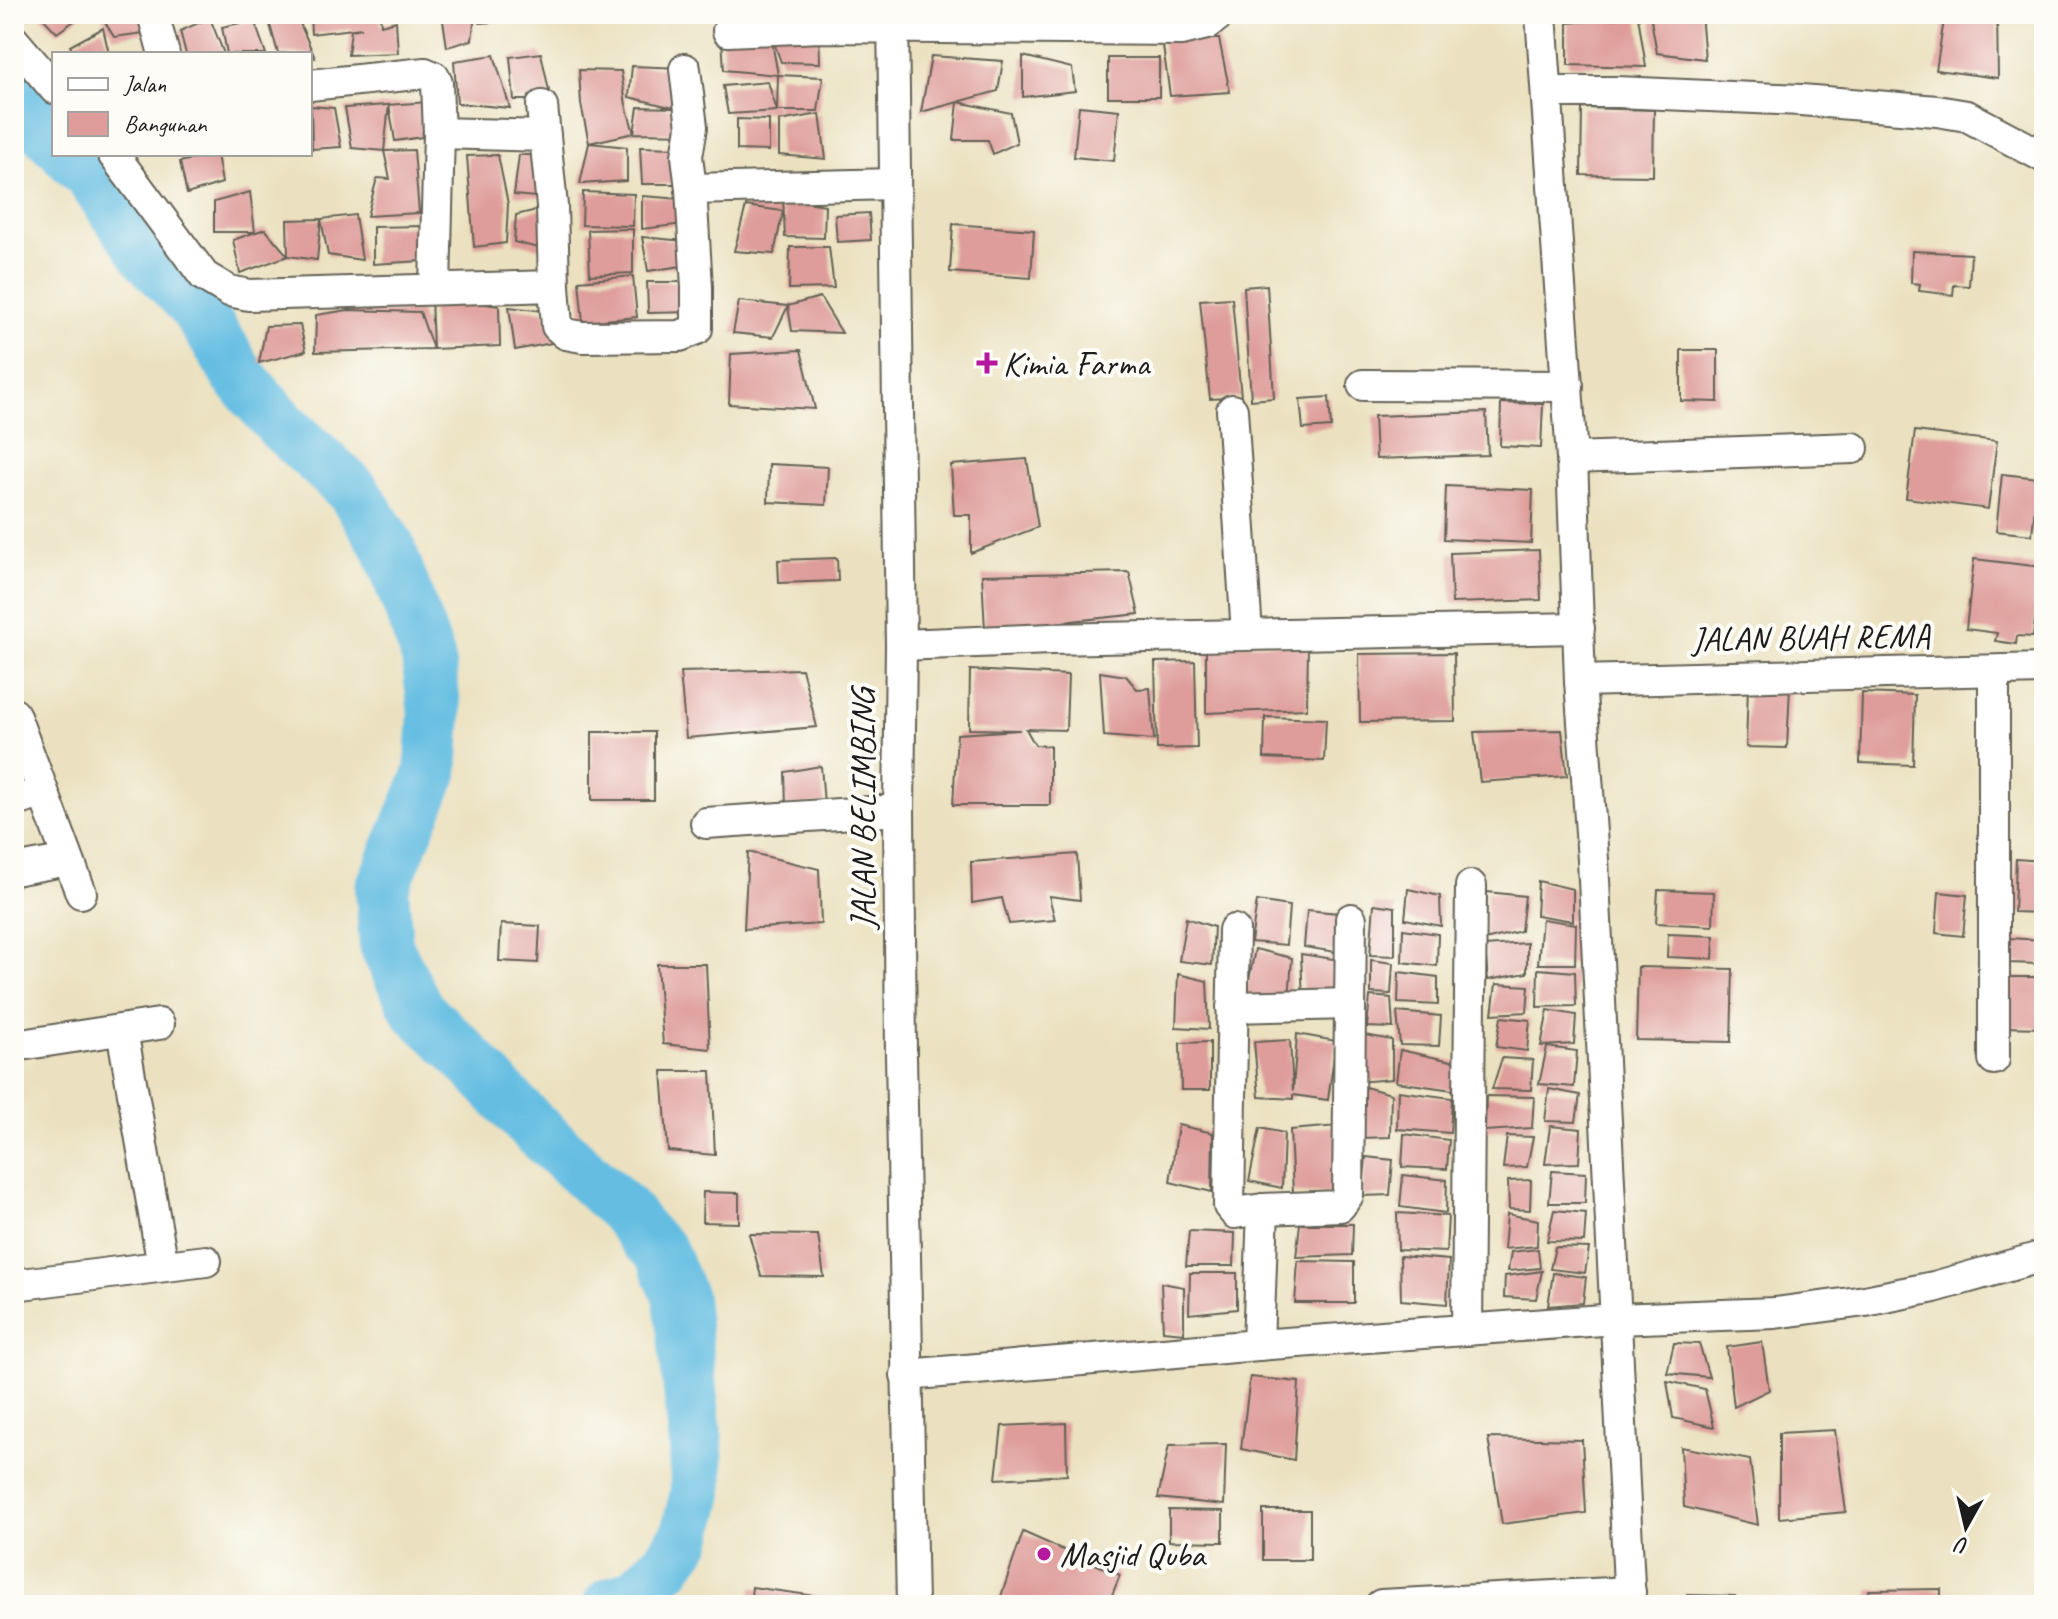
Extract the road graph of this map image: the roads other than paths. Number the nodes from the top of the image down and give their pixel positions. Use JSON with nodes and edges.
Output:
{"nodes":[{"id":1,"x":153,"y":14,"type":"edge"},
{"id":2,"x":1220,"y":14,"type":"edge"},
{"id":3,"x":1541,"y":14,"type":"edge"},
{"id":4,"x":893,"y":21,"type":"edge"},
{"id":5,"x":728,"y":31,"type":"dead end"},
{"id":6,"x":14,"y":41,"type":"edge"},
{"id":7,"x":163,"y":52,"type":"edge"},
{"id":8,"x":685,"y":69,"type":"dead end"},
{"id":9,"x":312,"y":85,"type":"edge"},
{"id":10,"x":52,"y":86,"type":"edge"},
{"id":11,"x":1547,"y":92,"type":"junction"},
{"id":12,"x":542,"y":106,"type":"dead end"},
{"id":13,"x":439,"y":133,"type":"junction"},
{"id":14,"x":545,"y":136,"type":"junction"},
{"id":15,"x":114,"y":156,"type":"edge"},
{"id":16,"x":2044,"y":157,"type":"edge"},
{"id":17,"x":895,"y":184,"type":"junction"},
{"id":18,"x":691,"y":189,"type":"junction"},
{"id":19,"x":554,"y":286,"type":"junction"},
{"id":20,"x":435,"y":287,"type":"junction"},
{"id":21,"x":1363,"y":385,"type":"dead end"},
{"id":22,"x":1568,"y":386,"type":"junction"},
{"id":23,"x":1232,"y":410,"type":"dead end"},
{"id":24,"x":1853,"y":448,"type":"dead end"},
{"id":25,"x":1572,"y":458,"type":"junction"},
{"id":26,"x":1579,"y":628,"type":"junction"},
{"id":27,"x":1247,"y":634,"type":"junction"},
{"id":28,"x":901,"y":645,"type":"junction"},
{"id":29,"x":2044,"y":669,"type":"edge"},
{"id":30,"x":1994,"y":671,"type":"junction"},
{"id":31,"x":1580,"y":681,"type":"junction"},
{"id":32,"x":14,"y":714,"type":"edge"},
{"id":33,"x":43,"y":792,"type":"junction"},
{"id":34,"x":14,"y":802,"type":"edge"},
{"id":35,"x":899,"y":810,"type":"junction"},
{"id":36,"x":706,"y":823,"type":"dead end"},
{"id":37,"x":68,"y":860,"type":"junction"},
{"id":38,"x":14,"y":870,"type":"edge"},
{"id":39,"x":1471,"y":886,"type":"dead end"},
{"id":40,"x":81,"y":893,"type":"dead end"},
{"id":41,"x":1351,"y":919,"type":"dead end"},
{"id":42,"x":1234,"y":930,"type":"dead end"},
{"id":43,"x":1350,"y":1004,"type":"junction"},
{"id":44,"x":1232,"y":1007,"type":"junction"},
{"id":45,"x":159,"y":1024,"type":"dead end"},
{"id":46,"x":122,"y":1030,"type":"junction"},
{"id":47,"x":14,"y":1046,"type":"edge"},
{"id":48,"x":1994,"y":1059,"type":"dead end"},
{"id":49,"x":1263,"y":1209,"type":"junction"},
{"id":50,"x":2044,"y":1256,"type":"edge"},
{"id":51,"x":206,"y":1261,"type":"dead end"},
{"id":52,"x":163,"y":1266,"type":"junction"},
{"id":53,"x":14,"y":1285,"type":"edge"},
{"id":54,"x":1616,"y":1319,"type":"junction"},
{"id":55,"x":1467,"y":1330,"type":"junction"},
{"id":56,"x":1258,"y":1345,"type":"junction"},
{"id":57,"x":906,"y":1375,"type":"junction"},
{"id":58,"x":1630,"y":1598,"type":"edge"},
{"id":59,"x":912,"y":1605,"type":"edge"},
{"id":60,"x":1381,"y":1605,"type":"edge"}],
"edges":[{"from":1,"to":7,"type":"street"},
{"from":2,"to":4,"type":"street"},
{"from":3,"to":11,"type":"street"},
{"from":4,"to":5,"type":"street"},
{"from":4,"to":17,"type":"street","name":"JALAN BELIMBING"},
{"from":6,"to":10,"type":"street"},
{"from":8,"to":18,"type":"street"},
{"from":9,"to":13,"type":"street"},
{"from":11,"to":16,"type":"street"},
{"from":11,"to":22,"type":"street"},
{"from":12,"to":14,"type":"street"},
{"from":13,"to":14,"type":"street"},
{"from":13,"to":20,"type":"street"},
{"from":14,"to":19,"type":"street"},
{"from":15,"to":20,"type":"street"},
{"from":17,"to":18,"type":"street"},
{"from":17,"to":28,"type":"street","name":"JALAN BELIMBING"},
{"from":18,"to":19,"type":"street"},
{"from":19,"to":20,"type":"street"},
{"from":21,"to":22,"type":"street"},
{"from":22,"to":25,"type":"street"},
{"from":23,"to":27,"type":"street"},
{"from":24,"to":25,"type":"street"},
{"from":25,"to":26,"type":"street"},
{"from":26,"to":27,"type":"street"},
{"from":26,"to":31,"type":"street"},
{"from":27,"to":28,"type":"street"},
{"from":28,"to":35,"type":"street","name":"JALAN BELIMBING"},
{"from":29,"to":30,"type":"street","name":"JALAN BUAH REMA"},
{"from":30,"to":31,"type":"street","name":"JALAN BUAH REMA"},
{"from":30,"to":48,"type":"street"},
{"from":31,"to":54,"type":"street"},
{"from":32,"to":33,"type":"street"},
{"from":33,"to":34,"type":"street"},
{"from":33,"to":37,"type":"street"},
{"from":35,"to":36,"type":"street"},
{"from":35,"to":57,"type":"street","name":"JALAN BELIMBING"},
{"from":37,"to":38,"type":"street"},
{"from":37,"to":40,"type":"street"},
{"from":39,"to":55,"type":"street"},
{"from":41,"to":43,"type":"street"},
{"from":42,"to":44,"type":"street"},
{"from":43,"to":44,"type":"street"},
{"from":43,"to":49,"type":"street"},
{"from":44,"to":49,"type":"street"},
{"from":45,"to":46,"type":"street"},
{"from":46,"to":47,"type":"street"},
{"from":46,"to":52,"type":"street"},
{"from":49,"to":56,"type":"street"},
{"from":50,"to":54,"type":"street"},
{"from":51,"to":52,"type":"street"},
{"from":52,"to":53,"type":"street"},
{"from":54,"to":55,"type":"street"},
{"from":54,"to":58,"type":"street"},
{"from":55,"to":56,"type":"street"},
{"from":56,"to":57,"type":"street"},
{"from":57,"to":59,"type":"street","name":"JALAN BELIMBING"},
{"from":58,"to":60,"type":"street"}]}
